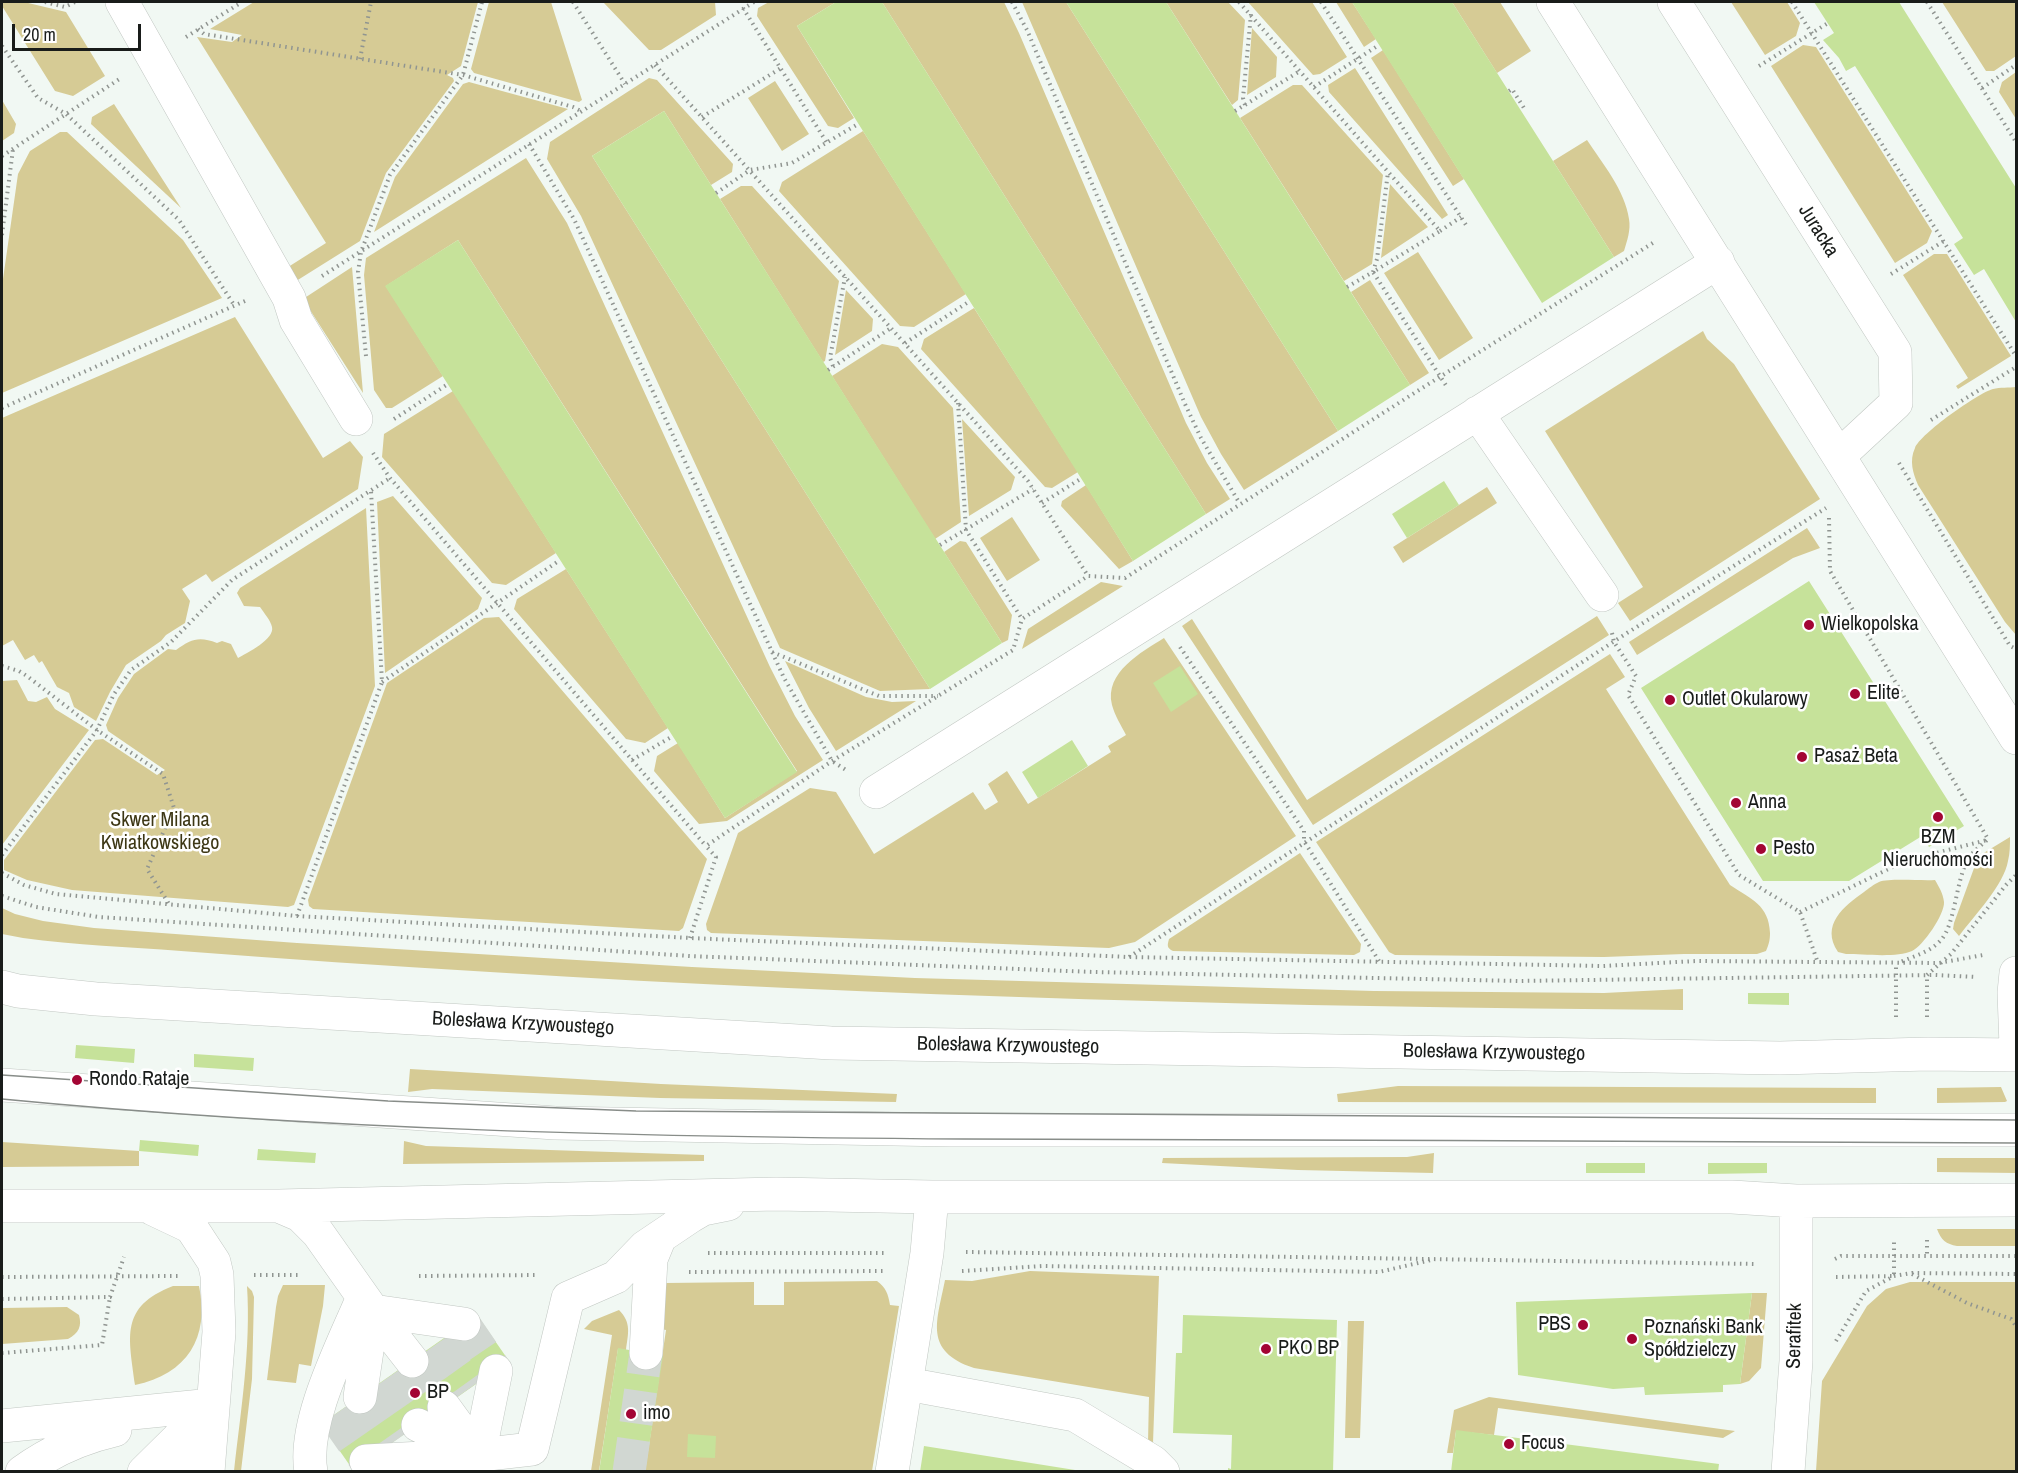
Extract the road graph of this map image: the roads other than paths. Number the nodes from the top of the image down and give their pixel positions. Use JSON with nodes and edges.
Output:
{"nodes":[{"id":1,"x":122,"y":2,"type":"edge"},
{"id":2,"x":1553,"y":2,"type":"edge"},
{"id":3,"x":1674,"y":2,"type":"edge"},
{"id":4,"x":1718,"y":262,"type":"junction"},
{"id":5,"x":1477,"y":413,"type":"junction"},
{"id":6,"x":356,"y":418,"type":"dead end"},
{"id":7,"x":1840,"y":456,"type":"junction"},
{"id":8,"x":1602,"y":595,"type":"road end"},
{"id":9,"x":2016,"y":738,"type":"edge"},
{"id":10,"x":876,"y":792,"type":"road end"},
{"id":11,"x":2016,"y":973,"type":"edge"},
{"id":12,"x":2016,"y":979,"type":"edge"},
{"id":13,"x":2,"y":987,"type":"edge"},
{"id":14,"x":2016,"y":1046,"type":"edge"},
{"id":15,"x":2016,"y":1055,"type":"edge"},
{"id":16,"x":2,"y":1085,"type":"edge"},
{"id":17,"x":2016,"y":1130,"type":"edge"},
{"id":18,"x":776,"y":1194,"type":"junction"},
{"id":19,"x":932,"y":1197,"type":"junction"},
{"id":20,"x":2016,"y":1200,"type":"edge"},
{"id":21,"x":1796,"y":1201,"type":"junction"},
{"id":22,"x":2,"y":1206,"type":"edge"},
{"id":23,"x":279,"y":1206,"type":"junction"},
{"id":24,"x":149,"y":1207,"type":"junction"},
{"id":25,"x":657,"y":1244,"type":"junction"},
{"id":26,"x":368,"y":1304,"type":"junction"},
{"id":27,"x":464,"y":1324,"type":"tunnel mouth"},
{"id":28,"x":646,"y":1353,"type":"tunnel mouth"},
{"id":29,"x":483,"y":1379,"type":"tunnel mouth"},
{"id":30,"x":907,"y":1384,"type":"junction"},
{"id":31,"x":212,"y":1405,"type":"junction"},
{"id":32,"x":334,"y":1415,"type":"dead end"},
{"id":33,"x":2,"y":1426,"type":"edge"},
{"id":34,"x":479,"y":1455,"type":"junction"},
{"id":35,"x":532,"y":1460,"type":"edge"},
{"id":36,"x":22,"y":1472,"type":"edge"},
{"id":37,"x":144,"y":1472,"type":"edge"},
{"id":38,"x":179,"y":1472,"type":"edge"},
{"id":39,"x":195,"y":1472,"type":"edge"},
{"id":40,"x":208,"y":1472,"type":"edge"},
{"id":41,"x":311,"y":1472,"type":"edge"},
{"id":42,"x":892,"y":1472,"type":"edge"},
{"id":43,"x":1163,"y":1472,"type":"edge"},
{"id":44,"x":1788,"y":1472,"type":"edge"}],
"edges":[{"from":1,"to":6,"type":"street"},
{"from":2,"to":4,"type":"street"},
{"from":3,"to":7,"type":"street","name":"Juracka"},
{"from":4,"to":5,"type":"street"},
{"from":4,"to":7,"type":"street"},
{"from":5,"to":8,"type":"street"},
{"from":5,"to":10,"type":"street"},
{"from":7,"to":9,"type":"street"},
{"from":11,"to":12,"type":"street"},
{"from":12,"to":14,"type":"street"},
{"from":13,"to":15,"type":"street","name":"Bolesława Krzywoustego"},
{"from":16,"to":17,"type":"street"},
{"from":18,"to":19,"type":"street"},
{"from":18,"to":23,"type":"street"},
{"from":18,"to":25,"type":"street"},
{"from":19,"to":21,"type":"street"},
{"from":19,"to":30,"type":"street"},
{"from":20,"to":21,"type":"street"},
{"from":21,"to":44,"type":"street","name":"Serafitek"},
{"from":22,"to":24,"type":"street"},
{"from":23,"to":24,"type":"street"},
{"from":23,"to":26,"type":"street"},
{"from":24,"to":31,"type":"street"},
{"from":25,"to":28,"type":"street"},
{"from":25,"to":35,"type":"street"},
{"from":26,"to":26,"type":"street"},
{"from":26,"to":27,"type":"street"},
{"from":26,"to":32,"type":"street"},
{"from":26,"to":41,"type":"street"},
{"from":29,"to":34,"type":"street"},
{"from":30,"to":42,"type":"street"},
{"from":30,"to":43,"type":"street"},
{"from":31,"to":33,"type":"street"},
{"from":31,"to":36,"type":"street"},
{"from":31,"to":37,"type":"street"},
{"from":31,"to":38,"type":"street"},
{"from":31,"to":39,"type":"street"},
{"from":31,"to":40,"type":"street"},
{"from":34,"to":34,"type":"street"},
{"from":34,"to":35,"type":"street"}]}
